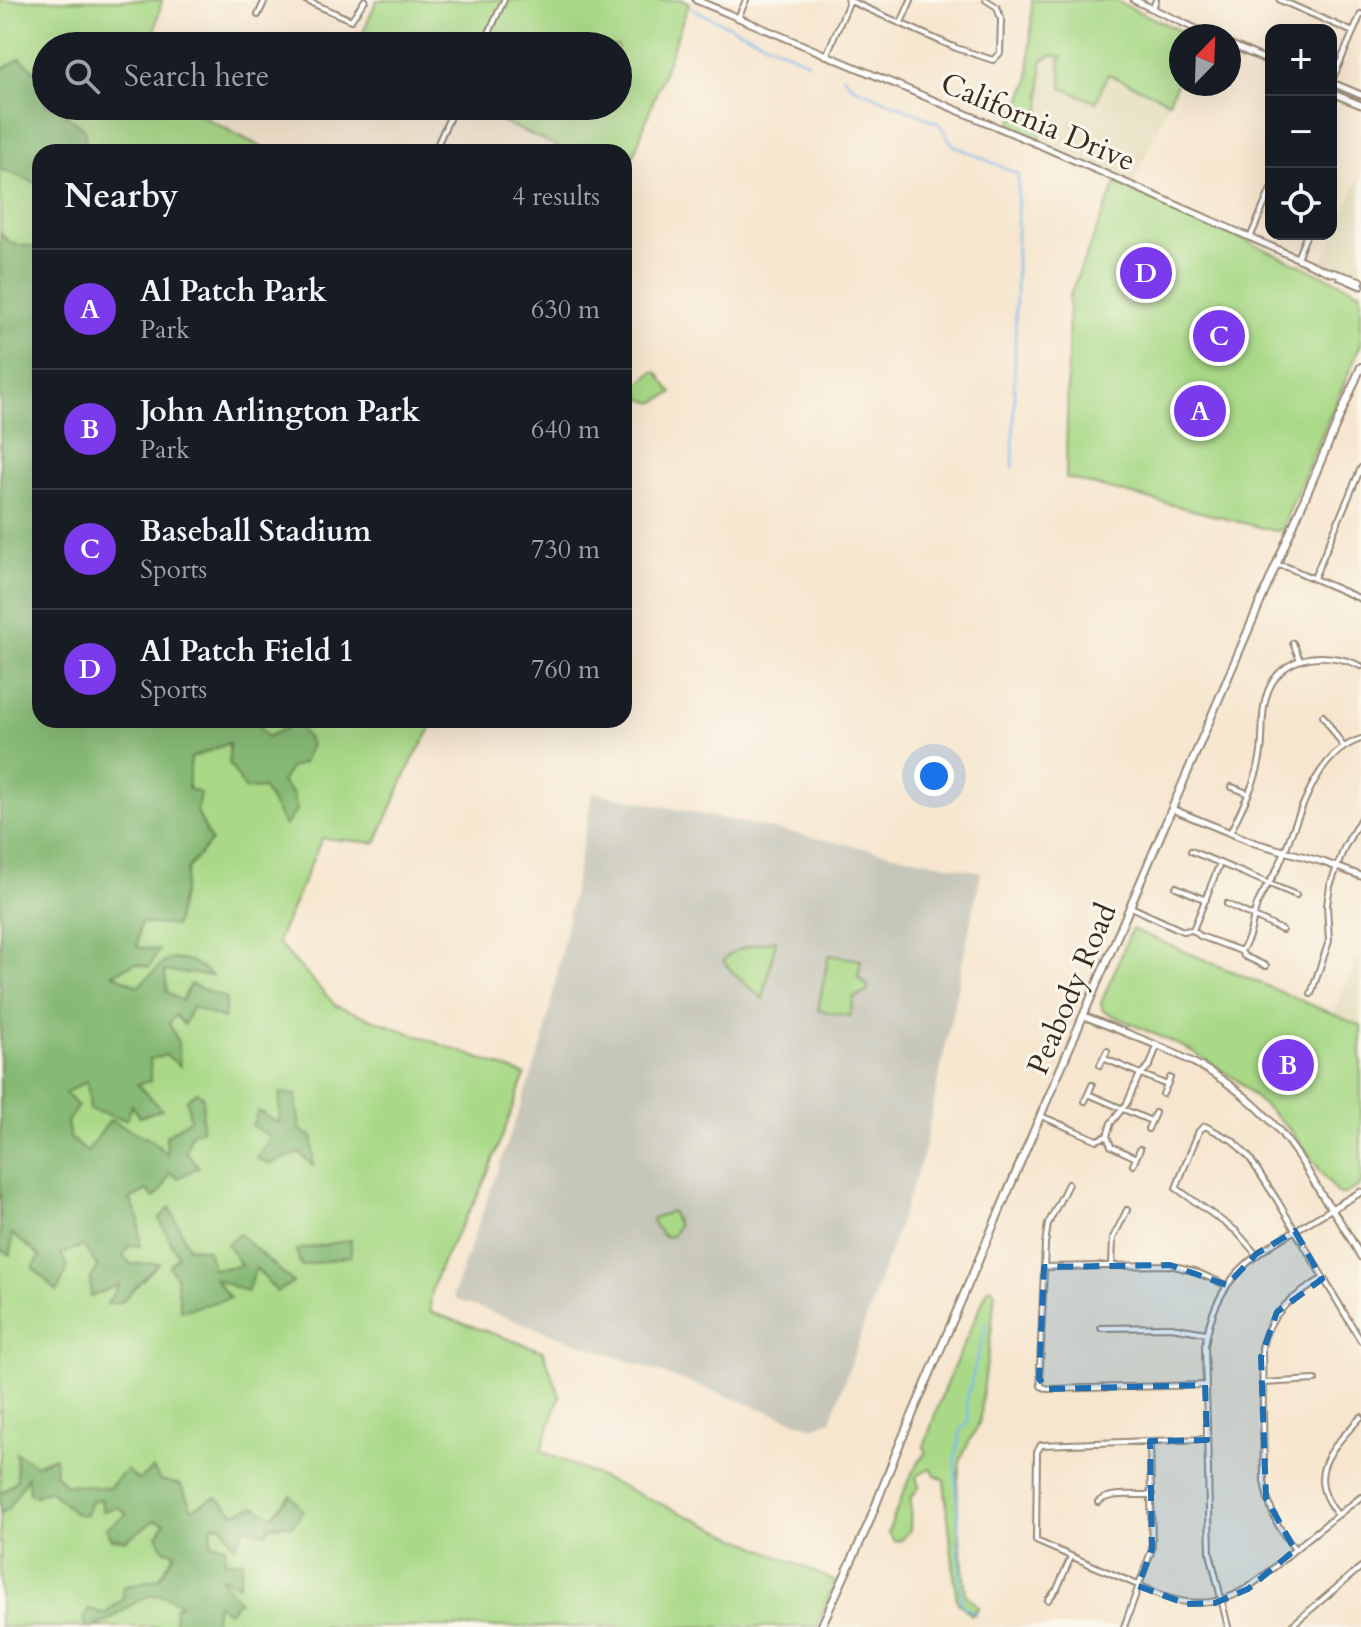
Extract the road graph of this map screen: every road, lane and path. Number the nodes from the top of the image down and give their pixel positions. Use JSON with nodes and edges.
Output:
{"nodes":[{"id":1,"x":265,"y":0,"type":"edge"},
{"id":2,"x":305,"y":0,"type":"edge"},
{"id":3,"x":365,"y":0,"type":"edge"},
{"id":4,"x":504,"y":0,"type":"edge"},
{"id":5,"x":696,"y":0,"type":"edge"},
{"id":6,"x":746,"y":0,"type":"edge"},
{"id":7,"x":849,"y":0,"type":"edge"},
{"id":8,"x":911,"y":0,"type":"edge"},
{"id":9,"x":986,"y":0,"type":"edge"},
{"id":10,"x":1134,"y":0,"type":"edge"},
{"id":11,"x":1156,"y":0,"type":"edge"},
{"id":12,"x":1280,"y":0,"type":"edge"},
{"id":13,"x":1153,"y":8,"type":"junction"},
{"id":14,"x":1361,"y":14,"type":"edge"},
{"id":15,"x":258,"y":15,"type":"dead end"},
{"id":16,"x":738,"y":18,"type":"junction"},
{"id":17,"x":901,"y":23,"type":"junction"},
{"id":18,"x":1186,"y":24,"type":"edge"},
{"id":19,"x":489,"y":32,"type":"edge"},
{"id":20,"x":1353,"y":32,"type":"junction"},
{"id":21,"x":1241,"y":49,"type":"edge"},
{"id":22,"x":826,"y":56,"type":"junction"},
{"id":23,"x":1265,"y":59,"type":"edge"},
{"id":24,"x":1337,"y":71,"type":"edge"},
{"id":25,"x":1337,"y":85,"type":"edge"},
{"id":26,"x":1337,"y":95,"type":"edge"},
{"id":27,"x":1361,"y":95,"type":"edge"},
{"id":28,"x":1361,"y":105,"type":"edge"},
{"id":29,"x":449,"y":120,"type":"edge"},
{"id":30,"x":438,"y":144,"type":"edge"},
{"id":31,"x":1265,"y":203,"type":"edge"},
{"id":32,"x":1250,"y":238,"type":"junction"},
{"id":33,"x":1304,"y":240,"type":"edge"},
{"id":34,"x":1296,"y":258,"type":"junction"},
{"id":35,"x":1361,"y":284,"type":"edge"},
{"id":36,"x":1361,"y":367,"type":"edge"},
{"id":37,"x":1361,"y":468,"type":"edge"},
{"id":38,"x":1276,"y":565,"type":"junction"},
{"id":39,"x":1314,"y":578,"type":"junction"},
{"id":40,"x":1361,"y":599,"type":"edge"},
{"id":41,"x":1293,"y":643,"type":"dead end"},
{"id":42,"x":1300,"y":660,"type":"junction"},
{"id":43,"x":1361,"y":666,"type":"edge"},
{"id":44,"x":1323,"y":716,"type":"dead end"},
{"id":45,"x":1361,"y":739,"type":"edge"},
{"id":46,"x":1343,"y":746,"type":"junction"},
{"id":47,"x":1232,"y":787,"type":"dead end"},
{"id":48,"x":1247,"y":793,"type":"junction"},
{"id":49,"x":1172,"y":809,"type":"junction"},
{"id":50,"x":1361,"y":818,"type":"edge"},
{"id":51,"x":1230,"y":833,"type":"junction"},
{"id":52,"x":1191,"y":851,"type":"dead end"},
{"id":53,"x":1284,"y":851,"type":"junction"},
{"id":54,"x":1220,"y":863,"type":"junction"},
{"id":55,"x":1337,"y":866,"type":"junction"},
{"id":56,"x":1361,"y":876,"type":"edge"},
{"id":57,"x":1268,"y":882,"type":"junction"},
{"id":58,"x":1176,"y":887,"type":"dead end"},
{"id":59,"x":1296,"y":895,"type":"dead end"},
{"id":60,"x":1206,"y":900,"type":"junction"},
{"id":61,"x":1227,"y":904,"type":"dead end"},
{"id":62,"x":1131,"y":907,"type":"junction"},
{"id":63,"x":1254,"y":917,"type":"junction"},
{"id":64,"x":1193,"y":930,"type":"junction"},
{"id":65,"x":1282,"y":930,"type":"dead end"},
{"id":66,"x":1241,"y":951,"type":"junction"},
{"id":67,"x":1266,"y":966,"type":"dead end"},
{"id":68,"x":1311,"y":994,"type":"dead end"},
{"id":69,"x":1084,"y":1016,"type":"junction"},
{"id":70,"x":1157,"y":1046,"type":"junction"},
{"id":71,"x":1107,"y":1051,"type":"dead end"},
{"id":72,"x":1103,"y":1058,"type":"junction"},
{"id":73,"x":1100,"y":1065,"type":"dead end"},
{"id":74,"x":1141,"y":1074,"type":"junction"},
{"id":75,"x":1170,"y":1078,"type":"dead end"},
{"id":76,"x":1092,"y":1085,"type":"dead end"},
{"id":77,"x":1167,"y":1085,"type":"junction"},
{"id":78,"x":1088,"y":1094,"type":"junction"},
{"id":79,"x":1163,"y":1094,"type":"dead end"},
{"id":80,"x":1085,"y":1101,"type":"dead end"},
{"id":81,"x":1123,"y":1108,"type":"junction"},
{"id":82,"x":1155,"y":1113,"type":"dead end"},
{"id":83,"x":1041,"y":1116,"type":"junction"},
{"id":84,"x":1151,"y":1121,"type":"junction"},
{"id":85,"x":1148,"y":1129,"type":"dead end"},
{"id":86,"x":1107,"y":1136,"type":"junction"},
{"id":87,"x":1140,"y":1149,"type":"dead end"},
{"id":88,"x":1136,"y":1158,"type":"junction"},
{"id":89,"x":1133,"y":1165,"type":"dead end"},
{"id":90,"x":1068,"y":1184,"type":"dead end"},
{"id":91,"x":1361,"y":1192,"type":"edge"},
{"id":92,"x":1333,"y":1208,"type":"junction"},
{"id":93,"x":1127,"y":1210,"type":"dead end"},
{"id":94,"x":1295,"y":1231,"type":"junction"},
{"id":95,"x":1256,"y":1254,"type":"junction"},
{"id":96,"x":1361,"y":1257,"type":"edge"},
{"id":97,"x":1112,"y":1265,"type":"junction"},
{"id":98,"x":1044,"y":1267,"type":"junction"},
{"id":99,"x":1322,"y":1279,"type":"junction"},
{"id":100,"x":1227,"y":1285,"type":"junction"},
{"id":101,"x":1101,"y":1328,"type":"dead end"},
{"id":102,"x":1206,"y":1333,"type":"junction"},
{"id":103,"x":1361,"y":1341,"type":"edge"},
{"id":104,"x":1315,"y":1380,"type":"dead end"},
{"id":105,"x":1262,"y":1383,"type":"junction"},
{"id":106,"x":1205,"y":1385,"type":"junction"},
{"id":107,"x":1361,"y":1417,"type":"edge"},
{"id":108,"x":1207,"y":1439,"type":"junction"},
{"id":109,"x":1150,"y":1441,"type":"junction"},
{"id":110,"x":1152,"y":1495,"type":"junction"},
{"id":111,"x":1361,"y":1497,"type":"edge"},
{"id":112,"x":1098,"y":1502,"type":"dead end"},
{"id":113,"x":1338,"y":1515,"type":"junction"},
{"id":114,"x":1295,"y":1550,"type":"junction"},
{"id":115,"x":1071,"y":1557,"type":"junction"},
{"id":116,"x":1361,"y":1567,"type":"edge"},
{"id":117,"x":1138,"y":1586,"type":"junction"},
{"id":118,"x":1048,"y":1600,"type":"dead end"},
{"id":119,"x":1222,"y":1601,"type":"junction"},
{"id":120,"x":821,"y":1627,"type":"edge"},
{"id":121,"x":1124,"y":1627,"type":"edge"},
{"id":122,"x":1228,"y":1627,"type":"edge"},
{"id":123,"x":1290,"y":1627,"type":"edge"}],
"edges":[{"from":1,"to":15,"type":"street"},
{"from":2,"to":3,"type":"street"},
{"from":4,"to":19,"type":"street"},
{"from":5,"to":16,"type":"street","name":"California Drive"},
{"from":6,"to":16,"type":"street"},
{"from":7,"to":17,"type":"street"},
{"from":7,"to":22,"type":"street"},
{"from":8,"to":17,"type":"street"},
{"from":9,"to":17,"type":"street"},
{"from":10,"to":13,"type":"street"},
{"from":11,"to":13,"type":"street"},
{"from":12,"to":20,"type":"street"},
{"from":13,"to":18,"type":"street"},
{"from":14,"to":20,"type":"street"},
{"from":16,"to":22,"type":"street","name":"California Drive"},
{"from":20,"to":24,"type":"street"},
{"from":21,"to":23,"type":"street"},
{"from":22,"to":32,"type":"street","name":"California Drive"},
{"from":25,"to":27,"type":"street"},
{"from":26,"to":28,"type":"street"},
{"from":29,"to":30,"type":"street"},
{"from":31,"to":32,"type":"street"},
{"from":32,"to":34,"type":"street","name":"California Drive"},
{"from":33,"to":34,"type":"street"},
{"from":34,"to":35,"type":"street","name":"California Drive"},
{"from":36,"to":38,"type":"main road","name":"Peabody Road"},
{"from":37,"to":39,"type":"street"},
{"from":38,"to":39,"type":"street"},
{"from":38,"to":49,"type":"main road","name":"Peabody Road"},
{"from":39,"to":40,"type":"street"},
{"from":41,"to":42,"type":"street"},
{"from":42,"to":43,"type":"street"},
{"from":42,"to":48,"type":"street"},
{"from":44,"to":46,"type":"street"},
{"from":45,"to":46,"type":"street"},
{"from":46,"to":53,"type":"street"},
{"from":47,"to":48,"type":"street"},
{"from":48,"to":51,"type":"street"},
{"from":49,"to":51,"type":"street"},
{"from":49,"to":62,"type":"main road","name":"Peabody Road"},
{"from":50,"to":55,"type":"street"},
{"from":51,"to":53,"type":"street"},
{"from":52,"to":54,"type":"street"},
{"from":53,"to":55,"type":"street"},
{"from":53,"to":57,"type":"street"},
{"from":54,"to":57,"type":"street"},
{"from":54,"to":60,"type":"street"},
{"from":55,"to":56,"type":"street"},
{"from":55,"to":68,"type":"street"},
{"from":57,"to":59,"type":"street"},
{"from":57,"to":63,"type":"street"},
{"from":58,"to":60,"type":"street"},
{"from":60,"to":64,"type":"street"},
{"from":61,"to":63,"type":"street"},
{"from":62,"to":64,"type":"street"},
{"from":62,"to":69,"type":"main road","name":"Peabody Road"},
{"from":63,"to":65,"type":"street"},
{"from":63,"to":66,"type":"street"},
{"from":64,"to":66,"type":"street"},
{"from":66,"to":67,"type":"street"},
{"from":69,"to":70,"type":"street"},
{"from":69,"to":83,"type":"main road","name":"Peabody Road"},
{"from":70,"to":74,"type":"street"},
{"from":70,"to":92,"type":"street"},
{"from":71,"to":72,"type":"street"},
{"from":72,"to":73,"type":"street"},
{"from":72,"to":74,"type":"street"},
{"from":74,"to":77,"type":"street"},
{"from":74,"to":81,"type":"street"},
{"from":75,"to":77,"type":"street"},
{"from":76,"to":78,"type":"street"},
{"from":77,"to":79,"type":"street"},
{"from":78,"to":80,"type":"street"},
{"from":78,"to":81,"type":"street"},
{"from":81,"to":84,"type":"street"},
{"from":81,"to":86,"type":"street"},
{"from":82,"to":84,"type":"street"},
{"from":83,"to":86,"type":"street"},
{"from":83,"to":120,"type":"main road","name":"Peabody Road"},
{"from":84,"to":85,"type":"street"},
{"from":86,"to":88,"type":"street"},
{"from":87,"to":88,"type":"street"},
{"from":88,"to":89,"type":"street"},
{"from":90,"to":98,"type":"street"},
{"from":91,"to":92,"type":"street"},
{"from":92,"to":94,"type":"street"},
{"from":92,"to":96,"type":"street"},
{"from":93,"to":97,"type":"street"},
{"from":94,"to":95,"type":"street"},
{"from":94,"to":95,"type":"street"},
{"from":94,"to":99,"type":"street"},
{"from":95,"to":100,"type":"street"},
{"from":97,"to":98,"type":"street"},
{"from":97,"to":100,"type":"street"},
{"from":98,"to":106,"type":"street"},
{"from":99,"to":103,"type":"street"},
{"from":99,"to":105,"type":"street"},
{"from":100,"to":102,"type":"street"},
{"from":101,"to":102,"type":"street"},
{"from":102,"to":106,"type":"street"},
{"from":104,"to":105,"type":"street"},
{"from":105,"to":114,"type":"street"},
{"from":106,"to":108,"type":"street"},
{"from":107,"to":113,"type":"street"},
{"from":108,"to":109,"type":"street"},
{"from":108,"to":119,"type":"street"},
{"from":109,"to":110,"type":"street"},
{"from":109,"to":115,"type":"street"},
{"from":110,"to":112,"type":"street"},
{"from":110,"to":117,"type":"street"},
{"from":111,"to":113,"type":"street"},
{"from":113,"to":114,"type":"street"},
{"from":114,"to":119,"type":"street"},
{"from":115,"to":117,"type":"street"},
{"from":115,"to":118,"type":"street"},
{"from":116,"to":123,"type":"street"},
{"from":117,"to":119,"type":"street"},
{"from":117,"to":121,"type":"street"},
{"from":119,"to":122,"type":"street"}]}
